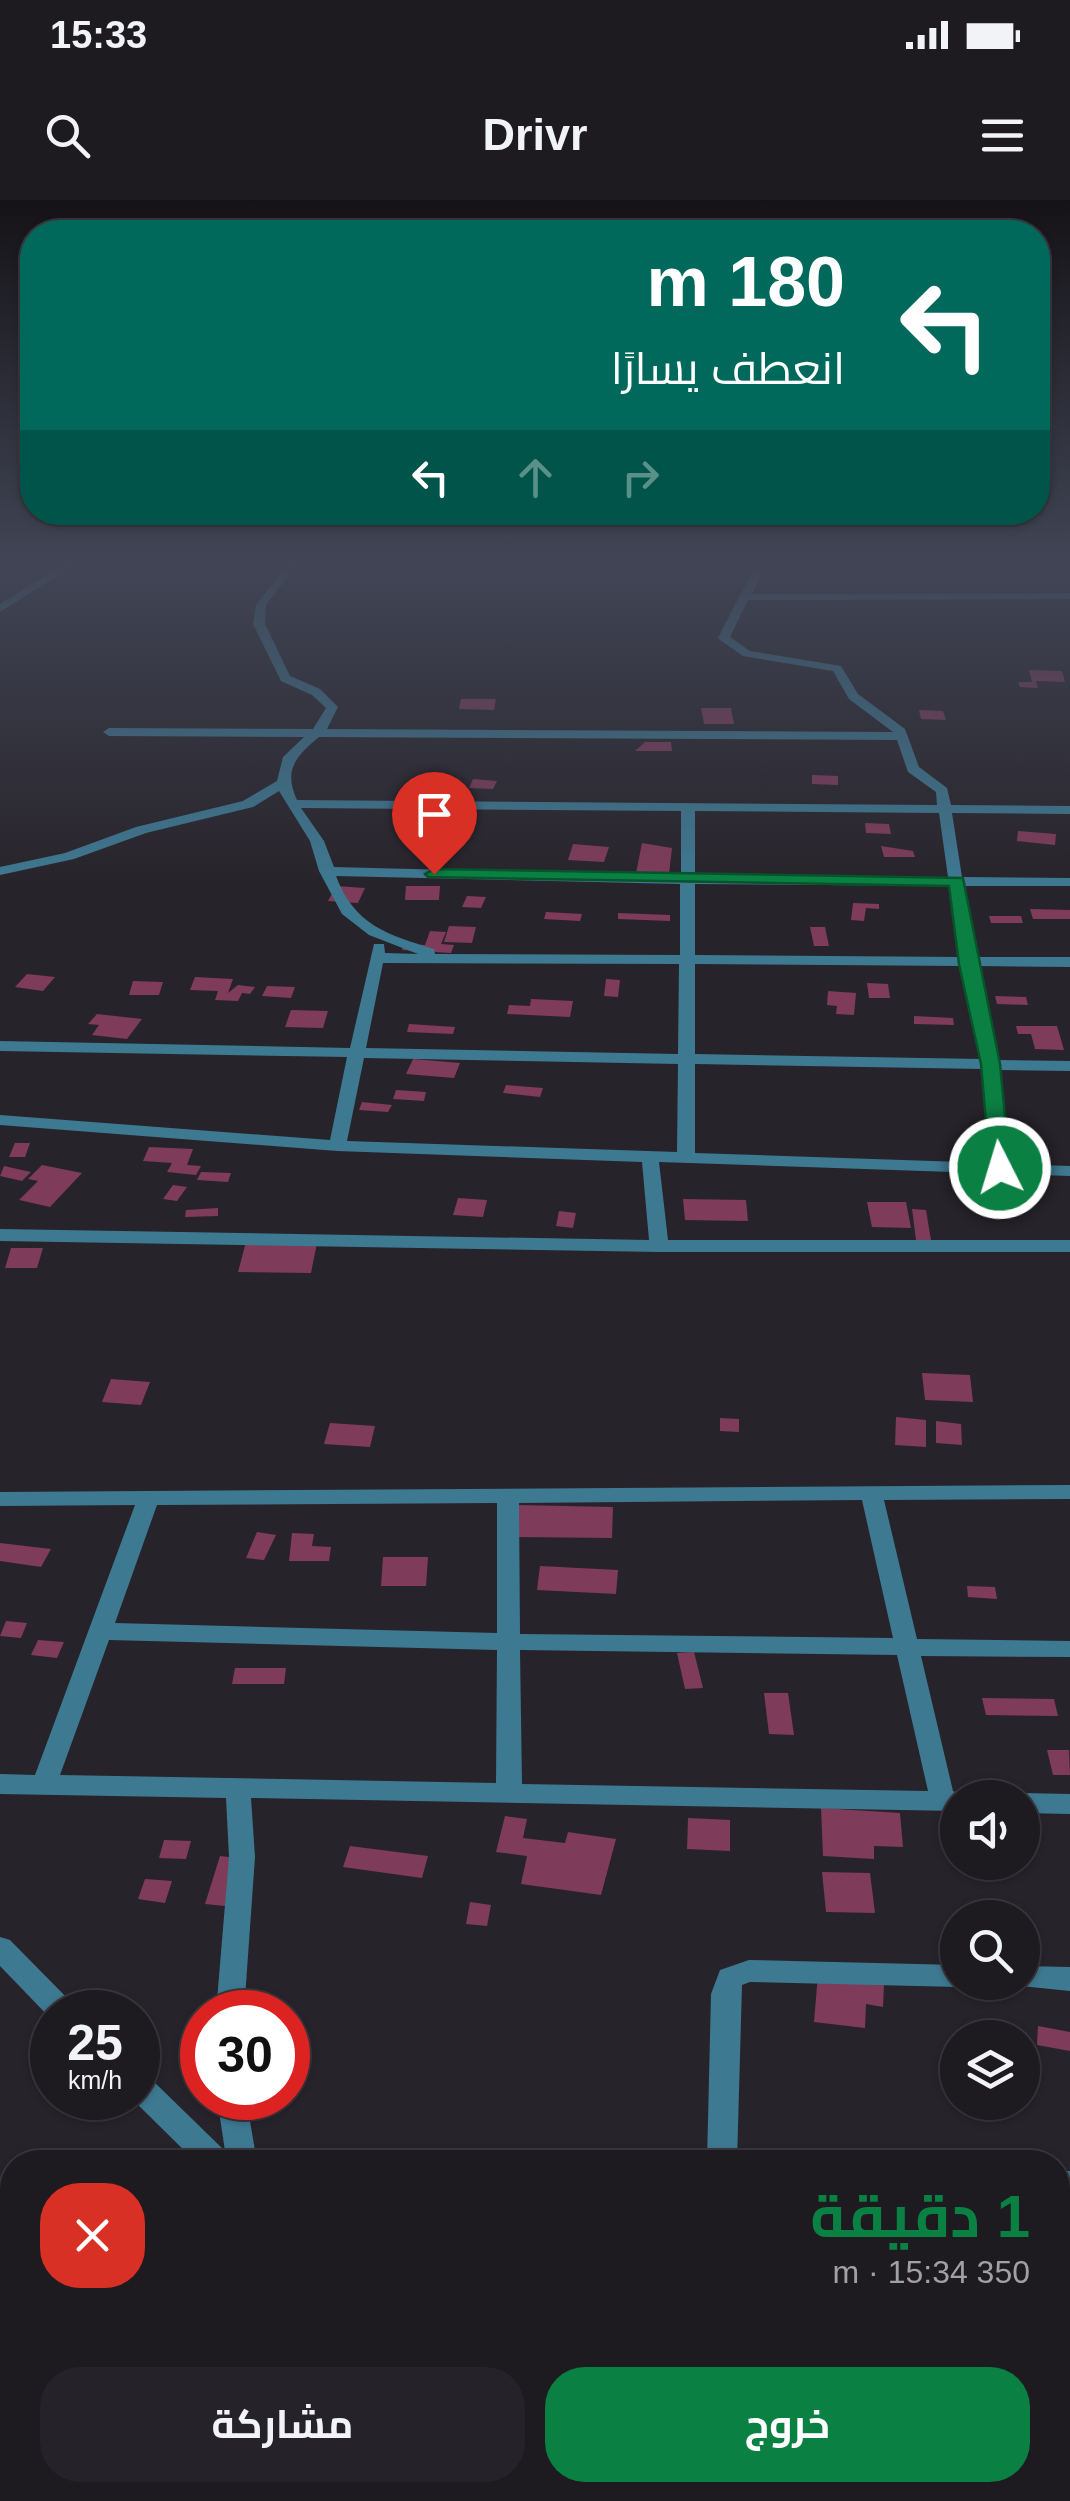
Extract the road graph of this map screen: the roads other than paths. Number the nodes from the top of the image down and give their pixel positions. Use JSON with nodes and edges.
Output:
{"nodes":[{"id":1,"x":283,"y":673,"type":"edge"},
{"id":2,"x":840,"y":673,"type":"edge"},
{"id":3,"x":108,"y":732,"type":"dead end"},
{"id":4,"x":318,"y":733,"type":"junction"},
{"id":5,"x":902,"y":736,"type":"junction"},
{"id":6,"x":284,"y":782,"type":"junction"},
{"id":7,"x":292,"y":804,"type":"junction"},
{"id":8,"x":688,"y":807,"type":"junction"},
{"id":9,"x":943,"y":809,"type":"junction"},
{"id":10,"x":1070,"y":810,"type":"edge"},
{"id":11,"x":0,"y":871,"type":"edge"},
{"id":12,"x":326,"y":871,"type":"junction"},
{"id":13,"x":688,"y":880,"type":"junction"},
{"id":14,"x":957,"y":881,"type":"junction"},
{"id":15,"x":1070,"y":882,"type":"edge"},
{"id":16,"x":378,"y":934,"type":"junction"},
{"id":17,"x":379,"y":958,"type":"junction"},
{"id":18,"x":455,"y":959,"type":"junction"},
{"id":19,"x":688,"y":962,"type":"junction"},
{"id":20,"x":1070,"y":962,"type":"edge"},
{"id":21,"x":968,"y":964,"type":"junction"},
{"id":22,"x":0,"y":1046,"type":"edge"},
{"id":23,"x":356,"y":1054,"type":"junction"},
{"id":24,"x":686,"y":1059,"type":"junction"},
{"id":25,"x":990,"y":1064,"type":"junction"},
{"id":26,"x":1070,"y":1066,"type":"edge"},
{"id":27,"x":0,"y":1120,"type":"edge"},
{"id":28,"x":337,"y":1146,"type":"junction"},
{"id":29,"x":650,"y":1158,"type":"junction"},
{"id":30,"x":686,"y":1159,"type":"junction"},
{"id":31,"x":1000,"y":1168,"type":"junction"},
{"id":32,"x":1070,"y":1170,"type":"edge"},
{"id":33,"x":0,"y":1235,"type":"edge"},
{"id":34,"x":659,"y":1246,"type":"junction"},
{"id":35,"x":1070,"y":1246,"type":"edge"},
{"id":36,"x":1070,"y":1492,"type":"edge"},
{"id":37,"x":872,"y":1493,"type":"junction"},
{"id":38,"x":508,"y":1499,"type":"junction"},
{"id":39,"x":0,"y":1500,"type":"edge"},
{"id":40,"x":148,"y":1500,"type":"junction"},
{"id":41,"x":99,"y":1630,"type":"junction"},
{"id":42,"x":511,"y":1642,"type":"junction"},
{"id":43,"x":908,"y":1649,"type":"junction"},
{"id":44,"x":1070,"y":1649,"type":"edge"},
{"id":45,"x":944,"y":1780,"type":"edge"},
{"id":46,"x":0,"y":1784,"type":"edge"},
{"id":47,"x":44,"y":1784,"type":"junction"},
{"id":48,"x":238,"y":1786,"type":"junction"},
{"id":49,"x":509,"y":1790,"type":"junction"},
{"id":50,"x":940,"y":1801,"type":"edge"},
{"id":51,"x":1040,"y":1803,"type":"edge"},
{"id":52,"x":1070,"y":1804,"type":"edge"},
{"id":53,"x":0,"y":1948,"type":"edge"},
{"id":54,"x":940,"y":1976,"type":"edge"},
{"id":55,"x":1040,"y":1978,"type":"edge"},
{"id":56,"x":1070,"y":1979,"type":"edge"},
{"id":57,"x":41,"y":1990,"type":"edge"},
{"id":58,"x":232,"y":1990,"type":"edge"},
{"id":59,"x":160,"y":2107,"type":"edge"},
{"id":60,"x":235,"y":2120,"type":"edge"},
{"id":61,"x":204,"y":2150,"type":"edge"},
{"id":62,"x":240,"y":2150,"type":"edge"},
{"id":63,"x":722,"y":2150,"type":"edge"}],
"edges":[{"from":1,"to":4,"type":"street"},
{"from":2,"to":5,"type":"street"},
{"from":3,"to":4,"type":"street"},
{"from":4,"to":5,"type":"street"},
{"from":4,"to":6,"type":"street"},
{"from":5,"to":9,"type":"street"},
{"from":6,"to":7,"type":"street"},
{"from":6,"to":11,"type":"street"},
{"from":7,"to":8,"type":"street"},
{"from":7,"to":12,"type":"street"},
{"from":8,"to":9,"type":"street"},
{"from":8,"to":13,"type":"street"},
{"from":9,"to":10,"type":"street"},
{"from":9,"to":14,"type":"street"},
{"from":12,"to":13,"type":"street"},
{"from":12,"to":16,"type":"street"},
{"from":13,"to":14,"type":"street"},
{"from":13,"to":19,"type":"street"},
{"from":14,"to":15,"type":"street"},
{"from":14,"to":21,"type":"street"},
{"from":16,"to":17,"type":"street"},
{"from":16,"to":18,"type":"street"},
{"from":17,"to":18,"type":"street"},
{"from":17,"to":23,"type":"street"},
{"from":18,"to":19,"type":"street"},
{"from":19,"to":21,"type":"street"},
{"from":19,"to":24,"type":"street"},
{"from":20,"to":21,"type":"street"},
{"from":21,"to":25,"type":"street"},
{"from":22,"to":23,"type":"street"},
{"from":23,"to":24,"type":"street"},
{"from":23,"to":28,"type":"street"},
{"from":24,"to":25,"type":"street"},
{"from":24,"to":30,"type":"street"},
{"from":25,"to":26,"type":"street"},
{"from":25,"to":31,"type":"street"},
{"from":27,"to":28,"type":"street"},
{"from":28,"to":29,"type":"street"},
{"from":29,"to":30,"type":"street"},
{"from":29,"to":34,"type":"street"},
{"from":30,"to":31,"type":"street"},
{"from":31,"to":32,"type":"street"},
{"from":33,"to":34,"type":"street"},
{"from":34,"to":35,"type":"street"},
{"from":36,"to":37,"type":"street"},
{"from":37,"to":38,"type":"street"},
{"from":37,"to":43,"type":"street"},
{"from":38,"to":40,"type":"street"},
{"from":38,"to":42,"type":"street"},
{"from":39,"to":40,"type":"street"},
{"from":40,"to":41,"type":"street"},
{"from":41,"to":42,"type":"street"},
{"from":41,"to":47,"type":"street"},
{"from":42,"to":43,"type":"street"},
{"from":42,"to":49,"type":"street"},
{"from":43,"to":44,"type":"street"},
{"from":43,"to":45,"type":"street"},
{"from":46,"to":47,"type":"street"},
{"from":47,"to":48,"type":"street"},
{"from":48,"to":49,"type":"street"},
{"from":48,"to":58,"type":"street"},
{"from":49,"to":50,"type":"street"},
{"from":51,"to":52,"type":"street"},
{"from":53,"to":57,"type":"street"},
{"from":54,"to":63,"type":"street"},
{"from":55,"to":56,"type":"street"},
{"from":59,"to":61,"type":"street"},
{"from":60,"to":62,"type":"street"}]}
